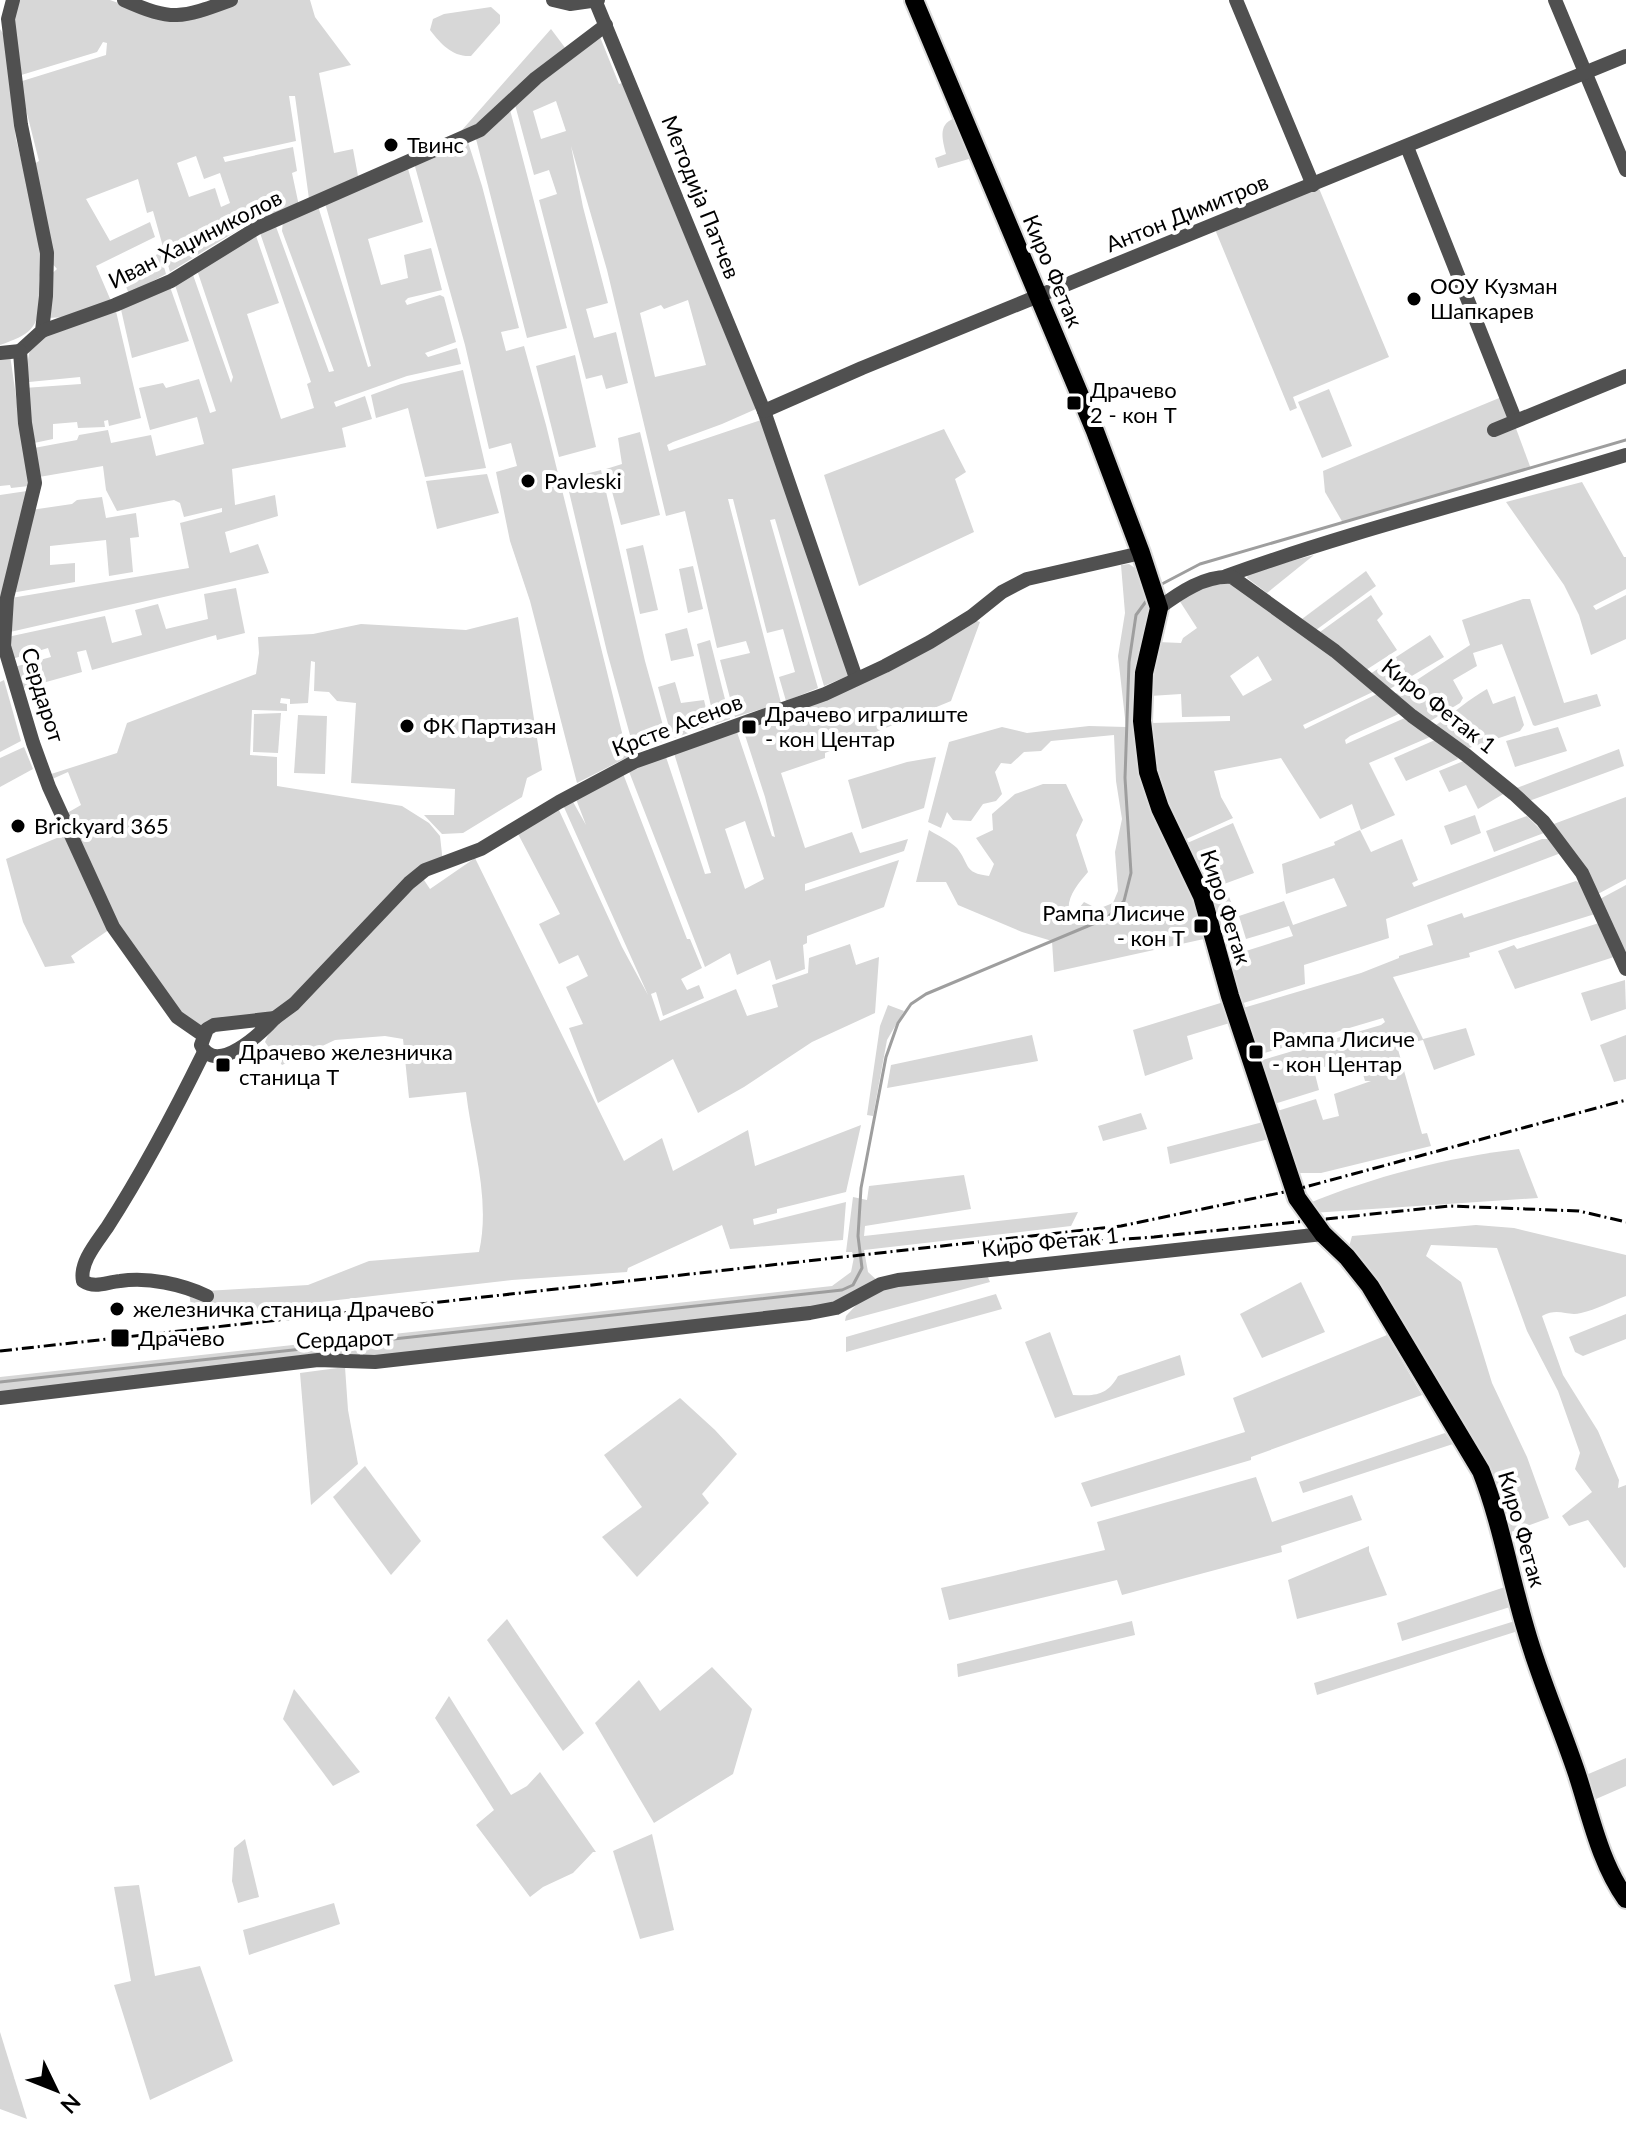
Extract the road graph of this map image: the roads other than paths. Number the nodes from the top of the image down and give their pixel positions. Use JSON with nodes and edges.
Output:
{"nodes":[{"id":1,"x":13,"y":0,"type":"edge"},
{"id":2,"x":124,"y":0,"type":"edge"},
{"id":3,"x":231,"y":0,"type":"edge"},
{"id":4,"x":553,"y":0,"type":"edge"},
{"id":5,"x":596,"y":0,"type":"edge"},
{"id":6,"x":914,"y":0,"type":"edge"},
{"id":7,"x":1236,"y":0,"type":"edge"},
{"id":8,"x":1555,"y":0,"type":"edge"},
{"id":9,"x":606,"y":25,"type":"junction"},
{"id":10,"x":1626,"y":56,"type":"edge"},
{"id":11,"x":1586,"y":73,"type":"junction"},
{"id":12,"x":1407,"y":147,"type":"junction"},
{"id":13,"x":1626,"y":170,"type":"edge"},
{"id":14,"x":1313,"y":185,"type":"junction"},
{"id":15,"x":1038,"y":296,"type":"junction"},
{"id":16,"x":42,"y":331,"type":"junction"},
{"id":17,"x":20,"y":351,"type":"junction"},
{"id":18,"x":0,"y":353,"type":"edge"},
{"id":19,"x":1626,"y":376,"type":"edge"},
{"id":20,"x":764,"y":411,"type":"junction"},
{"id":21,"x":1515,"y":419,"type":"junction"},
{"id":22,"x":1494,"y":430,"type":"dead end"},
{"id":23,"x":1626,"y":455,"type":"edge"},
{"id":24,"x":1141,"y":553,"type":"junction"},
{"id":25,"x":1225,"y":576,"type":"junction"},
{"id":26,"x":1159,"y":608,"type":"junction"},
{"id":27,"x":856,"y":678,"type":"junction"},
{"id":28,"x":1626,"y":969,"type":"edge"},
{"id":29,"x":275,"y":1018,"type":"junction"},
{"id":30,"x":203,"y":1035,"type":"junction"},
{"id":31,"x":204,"y":1052,"type":"junction"},
{"id":32,"x":1314,"y":1230,"type":"junction"},
{"id":33,"x":207,"y":1296,"type":"dead end"},
{"id":34,"x":836,"y":1308,"type":"joint"},
{"id":35,"x":0,"y":1398,"type":"edge"},
{"id":36,"x":1624,"y":1892,"type":"edge"}],
"edges":[{"from":1,"to":16,"type":"street"},
{"from":2,"to":3,"type":"street"},
{"from":4,"to":5,"type":"street"},
{"from":5,"to":9,"type":"street","name":"Методија Патчев"},
{"from":6,"to":15,"type":"main road","name":"Киро Фетак"},
{"from":7,"to":14,"type":"street"},
{"from":8,"to":11,"type":"street"},
{"from":9,"to":16,"type":"street","name":"Иван Хаџиниколов"},
{"from":9,"to":20,"type":"street","name":"Методија Патчев"},
{"from":10,"to":11,"type":"street","name":"Антон Димитров"},
{"from":11,"to":12,"type":"street","name":"Антон Димитров"},
{"from":11,"to":13,"type":"street"},
{"from":12,"to":14,"type":"street","name":"Антон Димитров"},
{"from":12,"to":21,"type":"street"},
{"from":14,"to":15,"type":"street","name":"Антон Димитров"},
{"from":15,"to":20,"type":"street","name":"Антон Димитров"},
{"from":15,"to":24,"type":"main road","name":"Киро Фетак"},
{"from":16,"to":17,"type":"street"},
{"from":17,"to":18,"type":"street"},
{"from":17,"to":30,"type":"street","name":"Сердарот"},
{"from":19,"to":21,"type":"street"},
{"from":20,"to":27,"type":"street","name":"Методија Патчев"},
{"from":21,"to":22,"type":"street"},
{"from":23,"to":25,"type":"street"},
{"from":24,"to":26,"type":"main road","name":"Киро Фетак"},
{"from":24,"to":27,"type":"street","name":"Крсте Асенов"},
{"from":25,"to":26,"type":"street"},
{"from":25,"to":28,"type":"street","name":"Киро Фетак 1"},
{"from":26,"to":32,"type":"main road","name":"Киро Фетак"},
{"from":27,"to":29,"type":"street","name":"Крсте Асенов"},
{"from":29,"to":30,"type":"street"},
{"from":29,"to":31,"type":"street","name":"Крсте Асенов"},
{"from":30,"to":31,"type":"street"},
{"from":31,"to":33,"type":"street"},
{"from":32,"to":34,"type":"street","name":"Киро Фетак 1"},
{"from":32,"to":36,"type":"main road","name":"Киро Фетак"},
{"from":34,"to":35,"type":"street","name":"Сердарот"}]}
